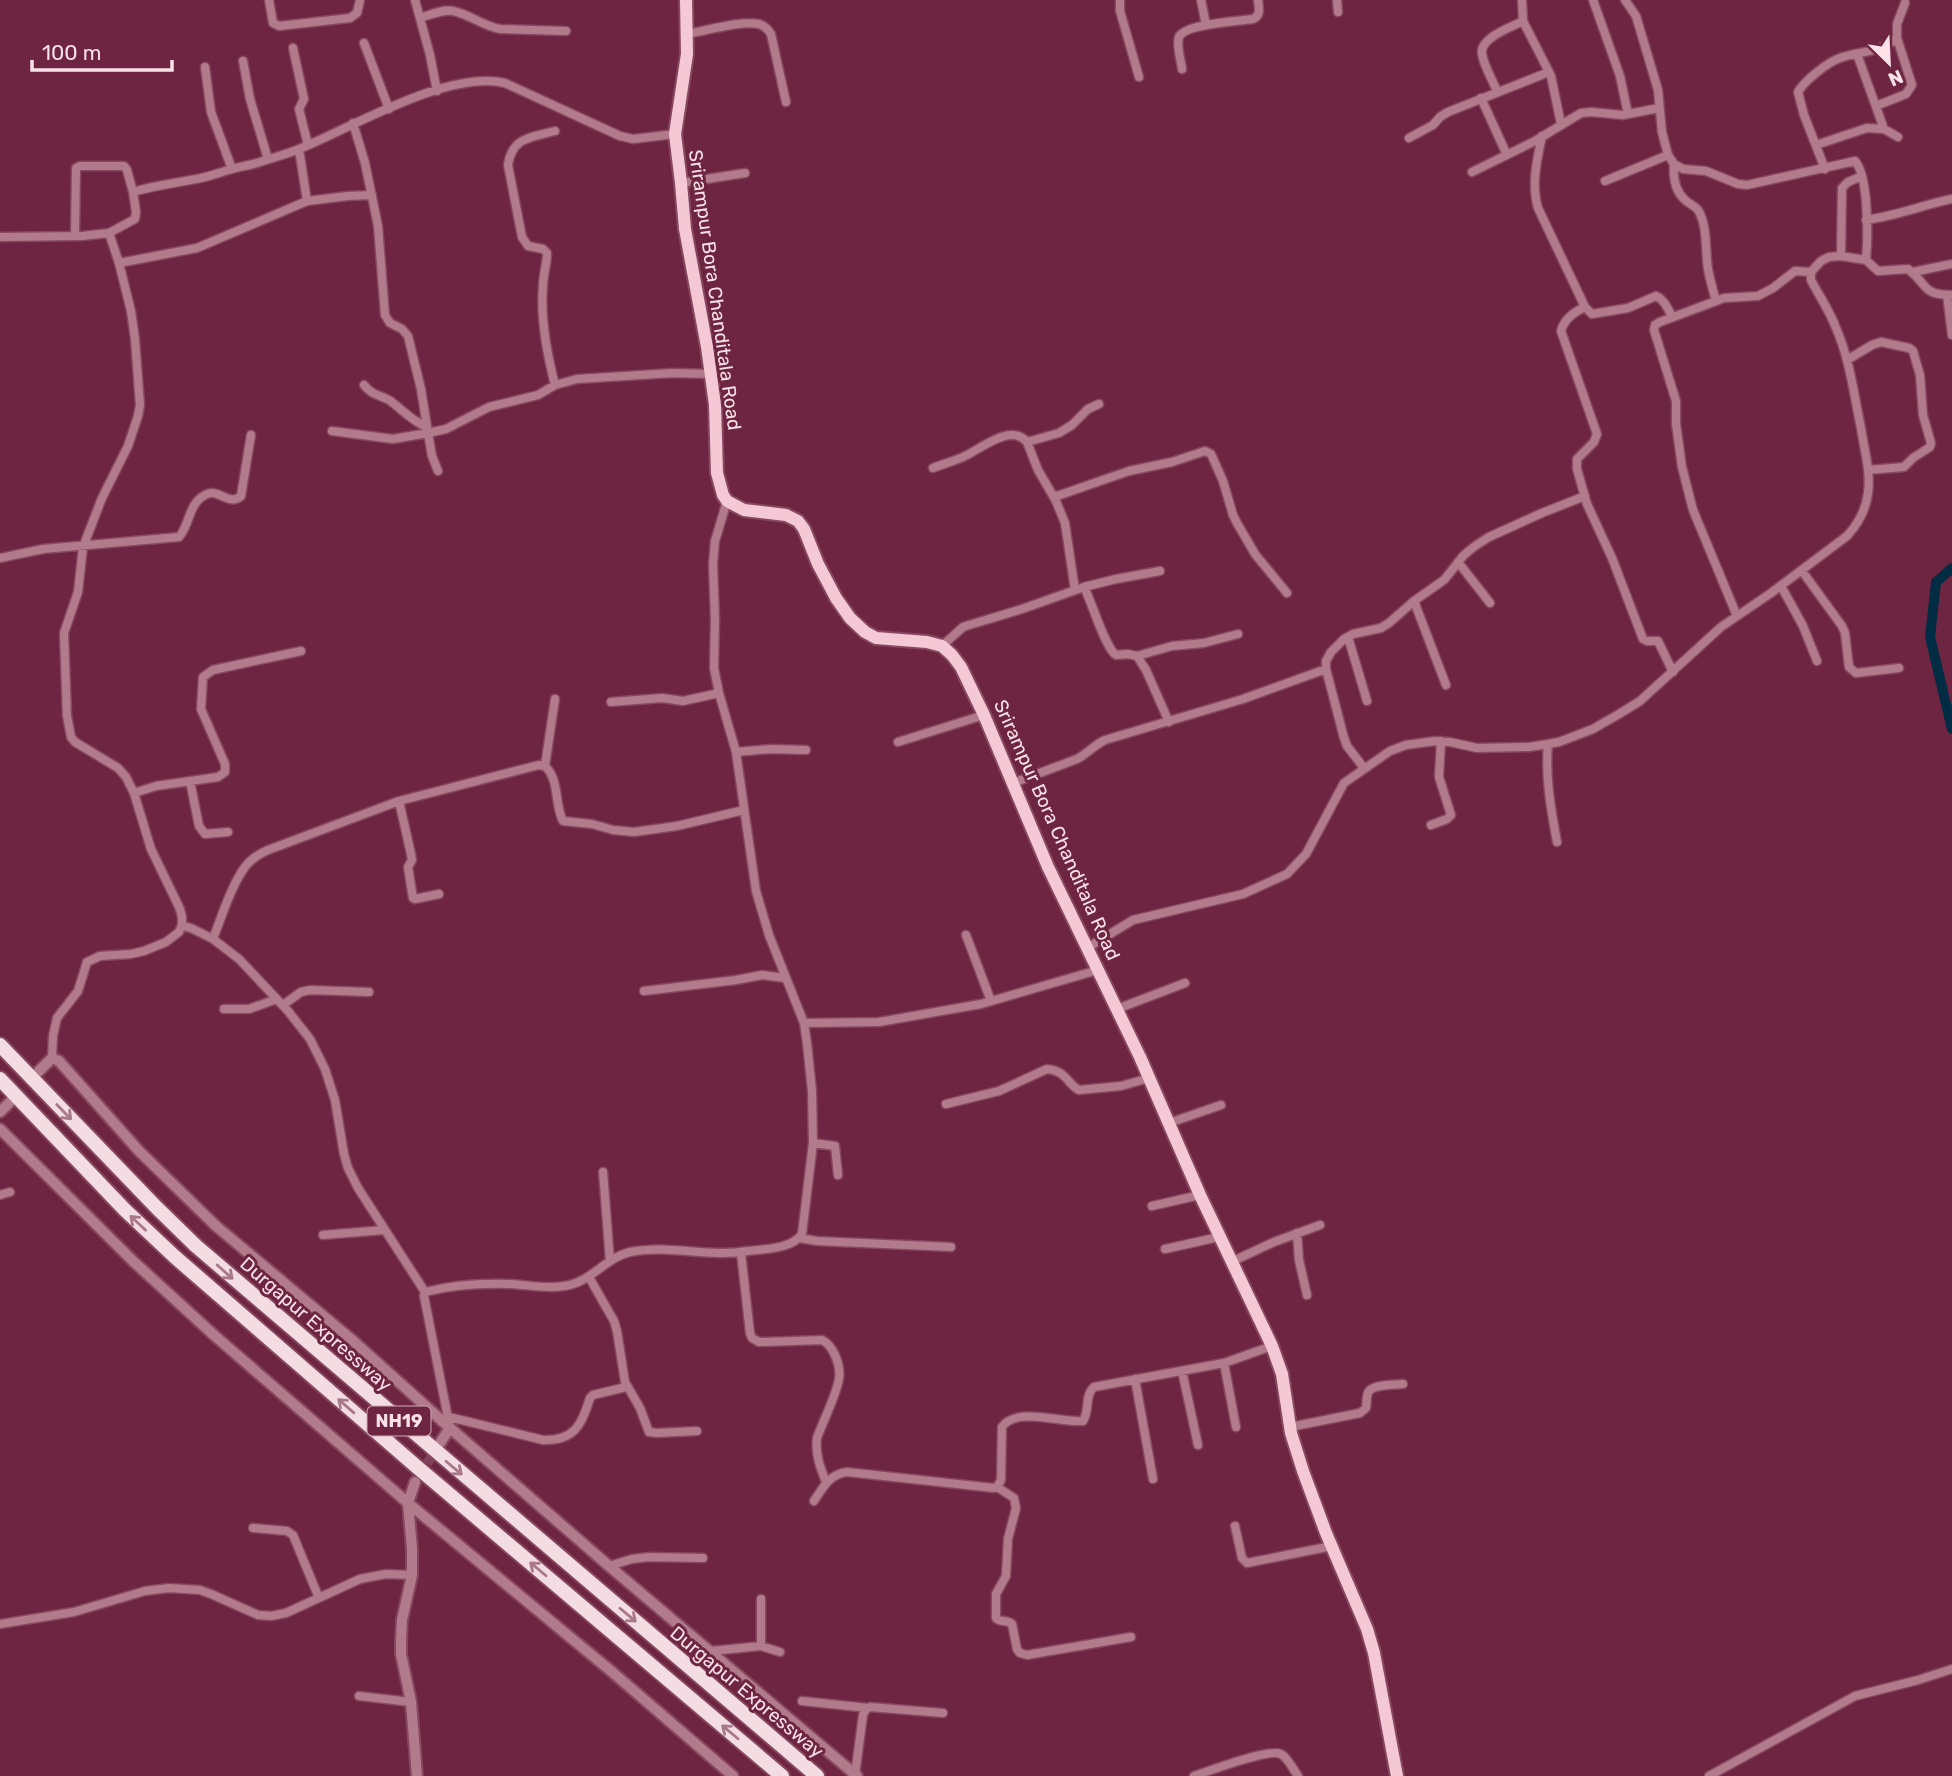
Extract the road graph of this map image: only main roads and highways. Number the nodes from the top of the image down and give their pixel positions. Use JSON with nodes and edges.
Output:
{"nodes":[{"id":1,"x":686,"y":0,"type":"edge"},
{"id":2,"x":0,"y":1045,"type":"edge"},
{"id":3,"x":0,"y":1079,"type":"edge"},
{"id":4,"x":782,"y":1776,"type":"edge"},
{"id":5,"x":817,"y":1776,"type":"edge"},
{"id":6,"x":1397,"y":1776,"type":"edge"}],
"edges":[{"from":1,"to":6,"type":"main road","name":"Srirampur Bora Chanditala Road"},
{"from":2,"to":5,"type":"highway","name":"Durgapur Expressway","number":"NH19","one_way":true},
{"from":4,"to":3,"type":"highway","number":"NH19","one_way":true}]}
